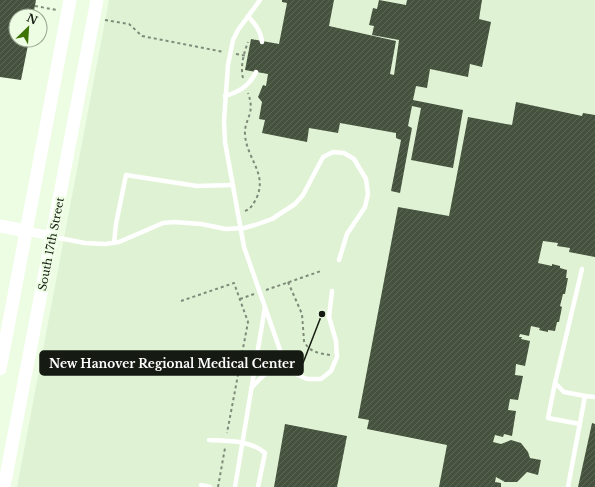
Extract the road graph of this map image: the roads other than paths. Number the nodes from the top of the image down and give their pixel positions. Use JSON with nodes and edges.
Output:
{"nodes":[{"id":1,"x":70,"y":0,"type":"edge"},
{"id":2,"x":97,"y":0,"type":"edge"},
{"id":3,"x":260,"y":0,"type":"edge"},
{"id":4,"x":248,"y":16,"type":"junction"},
{"id":5,"x":262,"y":42,"type":"dead end"},
{"id":6,"x":256,"y":72,"type":"dead end"},
{"id":7,"x":225,"y":96,"type":"junction"},
{"id":8,"x":233,"y":185,"type":"junction"},
{"id":9,"x":0,"y":226,"type":"edge"},
{"id":10,"x":241,"y":228,"type":"junction"},
{"id":11,"x":26,"y":231,"type":"junction"},
{"id":12,"x":52,"y":236,"type":"junction"},
{"id":13,"x":114,"y":243,"type":"junction"},
{"id":14,"x":339,"y":260,"type":"dead end"},
{"id":15,"x":582,"y":269,"type":"dead end"},
{"id":16,"x":332,"y":291,"type":"dead end"},
{"id":17,"x":265,"y":307,"type":"junction"},
{"id":18,"x":0,"y":369,"type":"edge"},
{"id":19,"x":287,"y":370,"type":"junction"},
{"id":20,"x":554,"y":383,"type":"junction"},
{"id":21,"x":252,"y":387,"type":"junction"},
{"id":22,"x":585,"y":396,"type":"junction"},
{"id":23,"x":595,"y":397,"type":"edge"},
{"id":24,"x":580,"y":424,"type":"junction"},
{"id":25,"x":209,"y":440,"type":"dead end"},
{"id":26,"x":242,"y":443,"type":"junction"},
{"id":27,"x":201,"y":485,"type":"dead end"},
{"id":28,"x":4,"y":487,"type":"edge"},
{"id":29,"x":210,"y":487,"type":"edge"},
{"id":30,"x":235,"y":487,"type":"edge"},
{"id":31,"x":258,"y":487,"type":"edge"},
{"id":32,"x":568,"y":487,"type":"edge"}],
"edges":[{"from":1,"to":11,"type":"main road"},
{"from":2,"to":12,"type":"main road","name":"South 17th Street"},
{"from":3,"to":4,"type":"lane"},
{"from":4,"to":5,"type":"lane"},
{"from":4,"to":7,"type":"lane"},
{"from":6,"to":7,"type":"lane"},
{"from":7,"to":8,"type":"lane"},
{"from":8,"to":10,"type":"lane"},
{"from":8,"to":13,"type":"lane"},
{"from":9,"to":11,"type":"main road"},
{"from":10,"to":13,"type":"lane"},
{"from":10,"to":14,"type":"lane"},
{"from":10,"to":17,"type":"lane"},
{"from":11,"to":12,"type":"street"},
{"from":11,"to":18,"type":"main road"},
{"from":12,"to":13,"type":"lane"},
{"from":12,"to":28,"type":"main road","name":"South 17th Street"},
{"from":15,"to":20,"type":"lane"},
{"from":16,"to":19,"type":"lane"},
{"from":17,"to":19,"type":"lane"},
{"from":17,"to":21,"type":"lane"},
{"from":19,"to":21,"type":"lane"},
{"from":20,"to":22,"type":"lane"},
{"from":20,"to":24,"type":"lane"},
{"from":21,"to":26,"type":"lane"},
{"from":22,"to":23,"type":"lane"},
{"from":22,"to":24,"type":"lane"},
{"from":24,"to":32,"type":"lane"},
{"from":25,"to":26,"type":"lane"},
{"from":26,"to":30,"type":"lane"},
{"from":26,"to":31,"type":"lane"},
{"from":27,"to":29,"type":"lane"}]}
